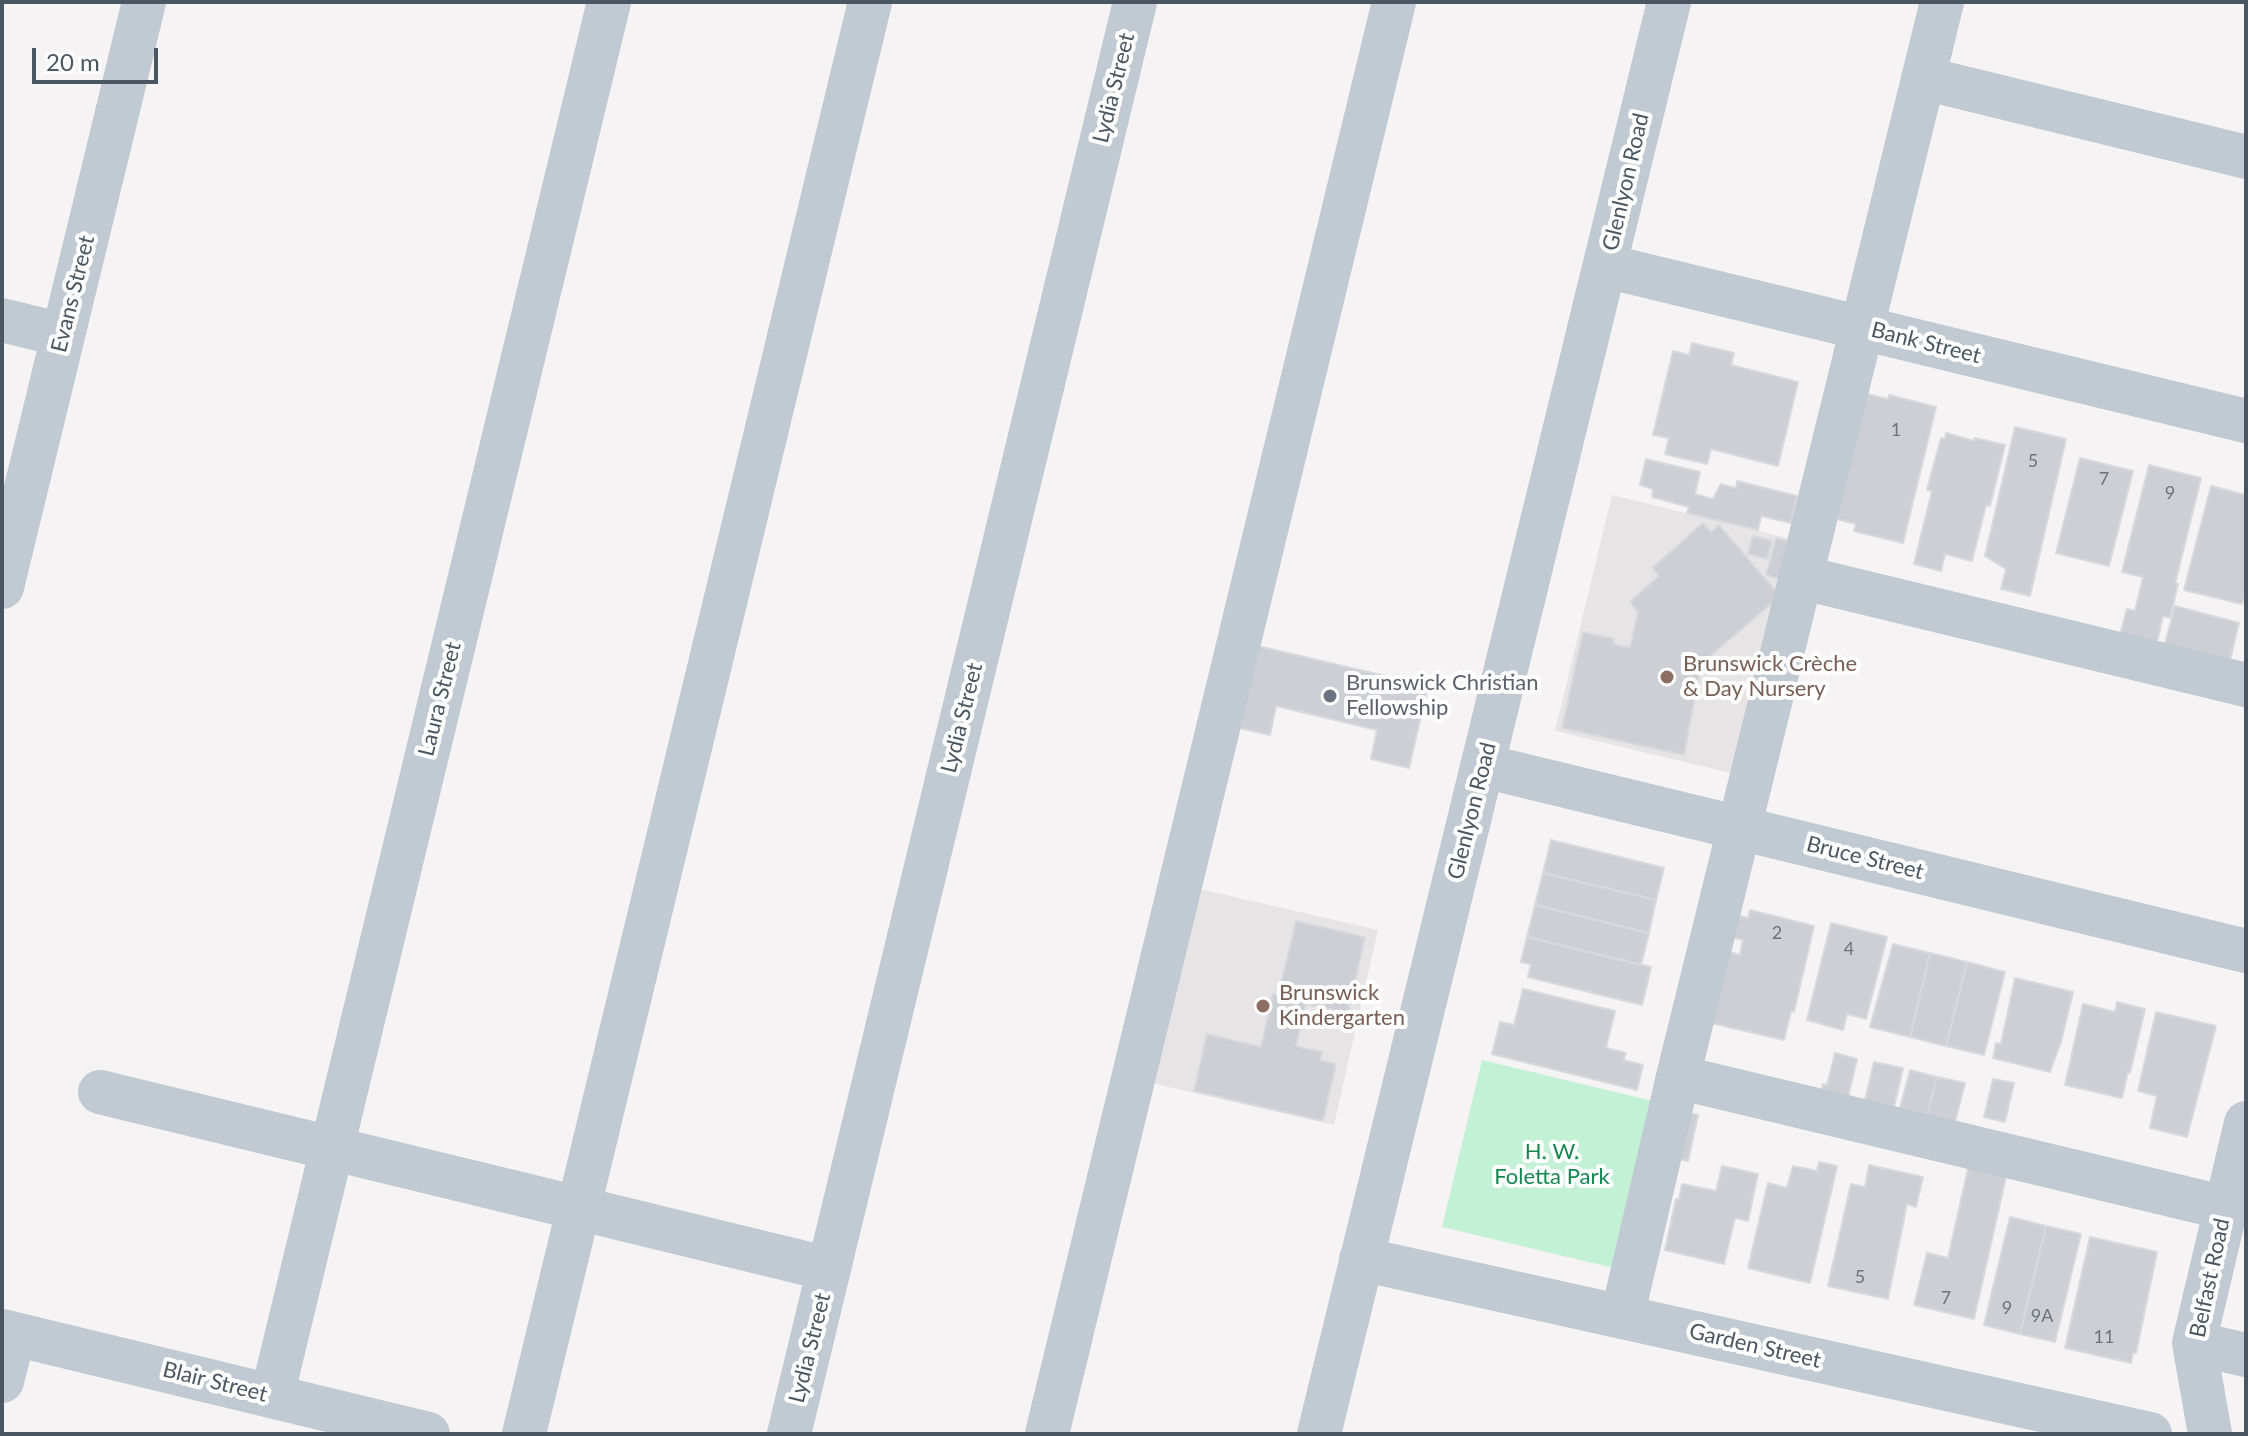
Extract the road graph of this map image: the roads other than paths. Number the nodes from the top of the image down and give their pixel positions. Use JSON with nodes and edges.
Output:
{"nodes":[{"id":1,"x":144,"y":2,"type":"edge"},
{"id":2,"x":609,"y":2,"type":"edge"},
{"id":3,"x":870,"y":2,"type":"edge"},
{"id":4,"x":1135,"y":2,"type":"edge"},
{"id":5,"x":1394,"y":2,"type":"edge"},
{"id":6,"x":1669,"y":2,"type":"edge"},
{"id":7,"x":1942,"y":2,"type":"edge"},
{"id":8,"x":1923,"y":78,"type":"junction"},
{"id":9,"x":2246,"y":157,"type":"edge"},
{"id":10,"x":1606,"y":266,"type":"junction"},
{"id":11,"x":2,"y":320,"type":"edge"},
{"id":12,"x":1862,"y":328,"type":"junction"},
{"id":13,"x":63,"y":335,"type":"junction"},
{"id":14,"x":2246,"y":421,"type":"edge"},
{"id":15,"x":1800,"y":577,"type":"junction"},
{"id":16,"x":2,"y":587,"type":"edge"},
{"id":17,"x":2246,"y":685,"type":"edge"},
{"id":18,"x":1484,"y":766,"type":"junction"},
{"id":19,"x":1740,"y":828,"type":"junction"},
{"id":20,"x":2246,"y":951,"type":"edge"},
{"id":21,"x":1678,"y":1077,"type":"junction"},
{"id":22,"x":100,"y":1092,"type":"dead end"},
{"id":23,"x":2246,"y":1123,"type":"edge"},
{"id":24,"x":332,"y":1148,"type":"junction"},
{"id":25,"x":579,"y":1208,"type":"junction"},
{"id":26,"x":2226,"y":1208,"type":"junction"},
{"id":27,"x":1361,"y":1259,"type":"junction"},
{"id":28,"x":829,"y":1269,"type":"junction"},
{"id":29,"x":1622,"y":1317,"type":"junction"},
{"id":30,"x":8,"y":1332,"type":"edge"},
{"id":31,"x":2194,"y":1343,"type":"junction"},
{"id":32,"x":2246,"y":1355,"type":"edge"},
{"id":33,"x":2,"y":1381,"type":"edge"},
{"id":34,"x":272,"y":1396,"type":"junction"},
{"id":35,"x":428,"y":1434,"type":"edge"},
{"id":36,"x":524,"y":1434,"type":"edge"},
{"id":37,"x":789,"y":1434,"type":"edge"},
{"id":38,"x":1047,"y":1434,"type":"edge"},
{"id":39,"x":1319,"y":1434,"type":"edge"},
{"id":40,"x":2150,"y":1434,"type":"edge"},
{"id":41,"x":2210,"y":1434,"type":"edge"}],
"edges":[{"from":1,"to":13,"type":"street","name":"Evans Street"},
{"from":2,"to":24,"type":"street","name":"Laura Street"},
{"from":3,"to":25,"type":"street"},
{"from":4,"to":28,"type":"street","name":"Lydia Street"},
{"from":5,"to":38,"type":"street"},
{"from":6,"to":10,"type":"street","name":"Glenlyon Road"},
{"from":7,"to":8,"type":"street"},
{"from":8,"to":9,"type":"street"},
{"from":8,"to":12,"type":"street"},
{"from":10,"to":12,"type":"street","name":"Bank Street"},
{"from":10,"to":18,"type":"street","name":"Glenlyon Road"},
{"from":11,"to":13,"type":"street"},
{"from":12,"to":14,"type":"street","name":"Bank Street"},
{"from":12,"to":15,"type":"street"},
{"from":13,"to":16,"type":"street","name":"Evans Street"},
{"from":15,"to":17,"type":"street"},
{"from":15,"to":19,"type":"street"},
{"from":18,"to":19,"type":"street","name":"Bruce Street"},
{"from":18,"to":27,"type":"street","name":"Glenlyon Road"},
{"from":19,"to":20,"type":"street","name":"Bruce Street"},
{"from":19,"to":21,"type":"street"},
{"from":21,"to":26,"type":"street"},
{"from":21,"to":29,"type":"street"},
{"from":22,"to":24,"type":"street"},
{"from":23,"to":26,"type":"street","name":"Belfast Road"},
{"from":24,"to":25,"type":"street"},
{"from":24,"to":34,"type":"street","name":"Laura Street"},
{"from":25,"to":28,"type":"street"},
{"from":25,"to":36,"type":"street"},
{"from":26,"to":31,"type":"street","name":"Belfast Road"},
{"from":27,"to":29,"type":"street","name":"Garden Street"},
{"from":27,"to":39,"type":"street","name":"Glenlyon Road"},
{"from":28,"to":37,"type":"street","name":"Lydia Street"},
{"from":29,"to":40,"type":"street","name":"Garden Street"},
{"from":30,"to":33,"type":"street"},
{"from":30,"to":34,"type":"street","name":"Blair Street"},
{"from":31,"to":32,"type":"street"},
{"from":31,"to":41,"type":"street","name":"Belfast Road"},
{"from":34,"to":35,"type":"street","name":"Blair Street"}]}
